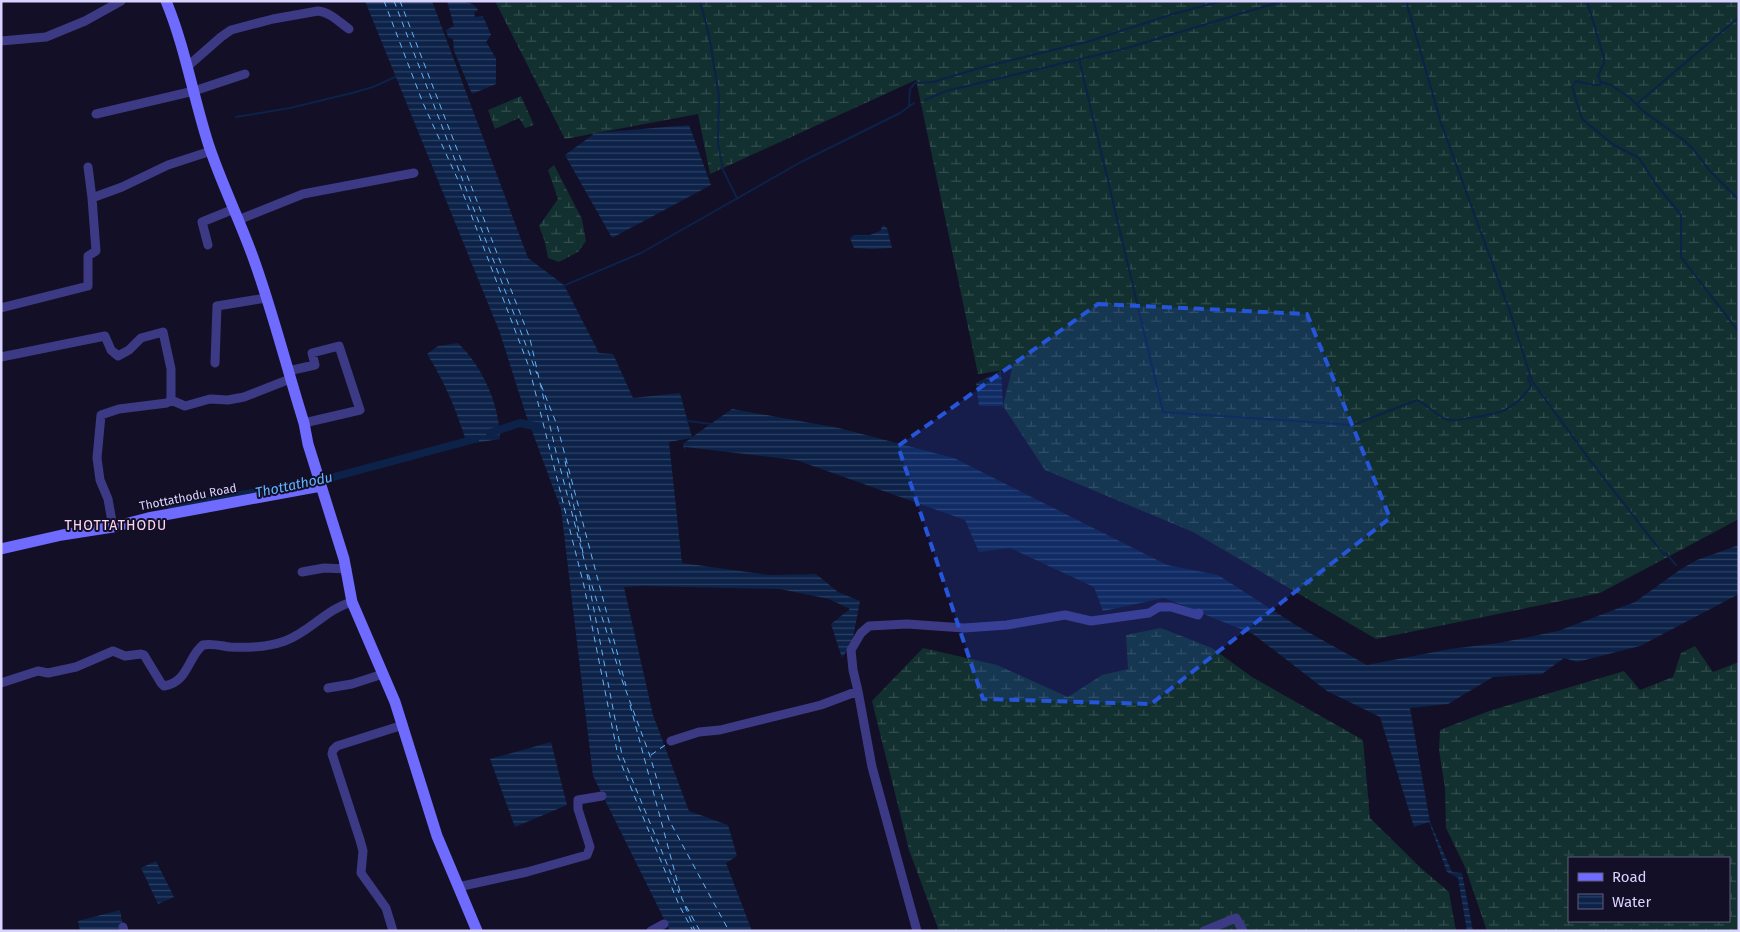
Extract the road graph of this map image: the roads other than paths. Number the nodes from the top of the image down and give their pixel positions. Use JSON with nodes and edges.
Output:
{"nodes":[{"id":1,"x":120,"y":1,"type":"edge"},
{"id":2,"x":166,"y":1,"type":"edge"},
{"id":3,"x":349,"y":29,"type":"dead end"},
{"id":4,"x":1,"y":42,"type":"edge"},
{"id":5,"x":188,"y":66,"type":"junction"},
{"id":6,"x":245,"y":74,"type":"dead end"},
{"id":7,"x":194,"y":91,"type":"junction"},
{"id":8,"x":96,"y":114,"type":"dead end"},
{"id":9,"x":211,"y":151,"type":"junction"},
{"id":10,"x":88,"y":167,"type":"dead end"},
{"id":11,"x":414,"y":173,"type":"dead end"},
{"id":12,"x":92,"y":198,"type":"junction"},
{"id":13,"x":236,"y":215,"type":"junction"},
{"id":14,"x":208,"y":245,"type":"dead end"},
{"id":15,"x":266,"y":298,"type":"junction"},
{"id":16,"x":1,"y":308,"type":"edge"},
{"id":17,"x":1,"y":357,"type":"edge"},
{"id":18,"x":215,"y":363,"type":"dead end"},
{"id":19,"x":289,"y":375,"type":"junction"},
{"id":20,"x":171,"y":400,"type":"junction"},
{"id":21,"x":304,"y":423,"type":"junction"},
{"id":22,"x":320,"y":482,"type":"junction"},
{"id":23,"x":112,"y":524,"type":"junction"},
{"id":24,"x":1,"y":549,"type":"edge"},
{"id":25,"x":347,"y":569,"type":"junction"},
{"id":26,"x":302,"y":572,"type":"dead end"},
{"id":27,"x":352,"y":602,"type":"junction"},
{"id":28,"x":1199,"y":613,"type":"dead end"},
{"id":29,"x":383,"y":674,"type":"junction"},
{"id":30,"x":1,"y":683,"type":"edge"},
{"id":31,"x":328,"y":688,"type":"dead end"},
{"id":32,"x":858,"y":691,"type":"junction"},
{"id":33,"x":403,"y":725,"type":"junction"},
{"id":34,"x":671,"y":741,"type":"dead end"},
{"id":35,"x":602,"y":796,"type":"dead end"},
{"id":36,"x":458,"y":887,"type":"junction"},
{"id":37,"x":664,"y":924,"type":"dead end"},
{"id":38,"x":393,"y":931,"type":"edge"},
{"id":39,"x":477,"y":931,"type":"edge"},
{"id":40,"x":651,"y":931,"type":"edge"},
{"id":41,"x":916,"y":931,"type":"edge"},
{"id":42,"x":1204,"y":931,"type":"edge"},
{"id":43,"x":1242,"y":931,"type":"edge"}],
"edges":[{"from":1,"to":4,"type":"street"},
{"from":2,"to":5,"type":"main road"},
{"from":3,"to":5,"type":"street"},
{"from":5,"to":7,"type":"main road"},
{"from":6,"to":7,"type":"street"},
{"from":7,"to":8,"type":"street"},
{"from":7,"to":9,"type":"main road"},
{"from":9,"to":12,"type":"street"},
{"from":9,"to":13,"type":"main road"},
{"from":10,"to":12,"type":"street"},
{"from":11,"to":13,"type":"street"},
{"from":12,"to":16,"type":"street"},
{"from":13,"to":14,"type":"street"},
{"from":13,"to":15,"type":"main road"},
{"from":15,"to":18,"type":"street"},
{"from":15,"to":19,"type":"main road"},
{"from":17,"to":20,"type":"street"},
{"from":19,"to":20,"type":"street"},
{"from":19,"to":21,"type":"main road"},
{"from":19,"to":21,"type":"street"},
{"from":20,"to":23,"type":"street"},
{"from":21,"to":22,"type":"main road"},
{"from":22,"to":23,"type":"main road","name":"Thottathodu Road"},
{"from":22,"to":25,"type":"main road"},
{"from":23,"to":24,"type":"main road","name":"Thottathodu Road"},
{"from":25,"to":26,"type":"street"},
{"from":25,"to":27,"type":"main road"},
{"from":27,"to":29,"type":"main road"},
{"from":27,"to":30,"type":"street"},
{"from":28,"to":32,"type":"street"},
{"from":29,"to":31,"type":"street"},
{"from":29,"to":33,"type":"main road"},
{"from":32,"to":34,"type":"street"},
{"from":32,"to":41,"type":"street"},
{"from":33,"to":36,"type":"main road"},
{"from":33,"to":38,"type":"street"},
{"from":35,"to":36,"type":"street"},
{"from":36,"to":39,"type":"main road"},
{"from":37,"to":40,"type":"street"},
{"from":42,"to":43,"type":"street"}]}
